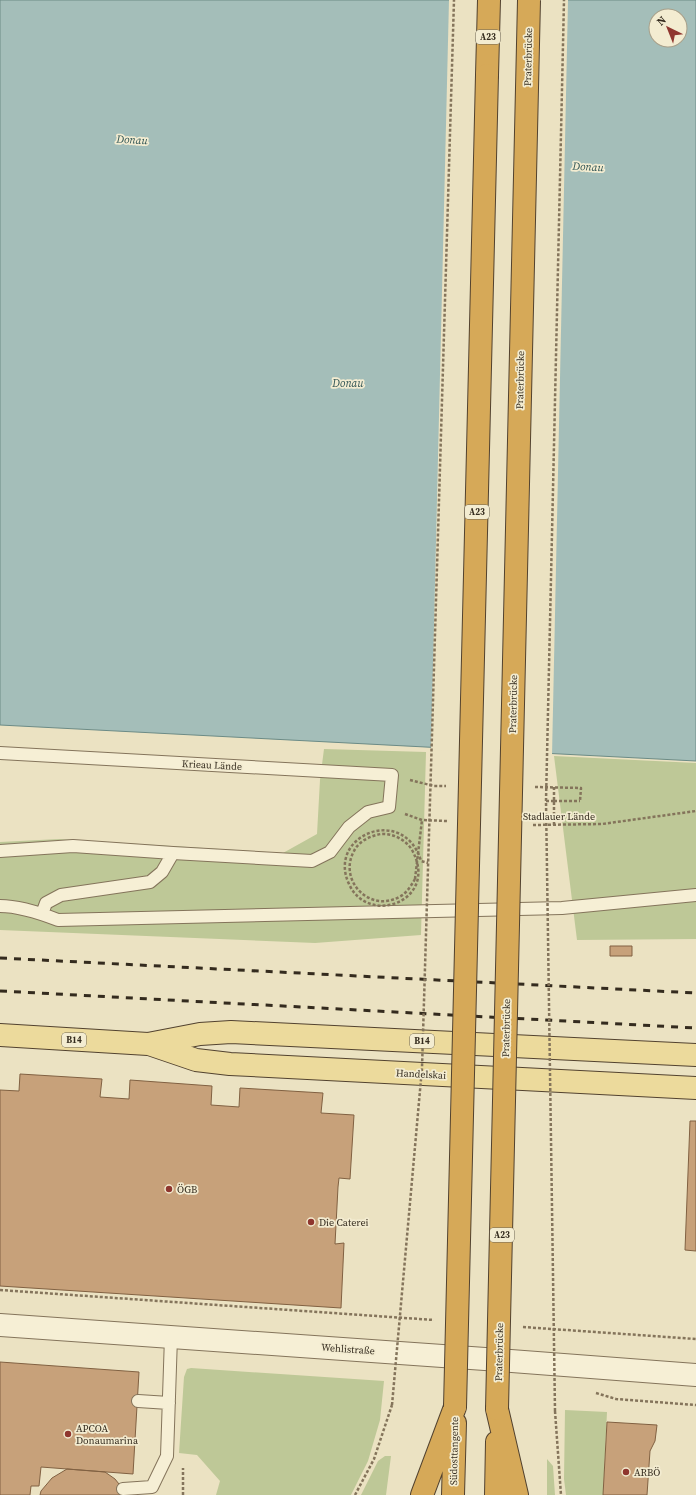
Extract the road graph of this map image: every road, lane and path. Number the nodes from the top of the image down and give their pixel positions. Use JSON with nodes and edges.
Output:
{"nodes":[{"id":1,"x":454,"y":0,"type":"edge"},
{"id":2,"x":489,"y":0,"type":"edge"},
{"id":3,"x":529,"y":0,"type":"edge"},
{"id":4,"x":564,"y":0,"type":"edge"},
{"id":5,"x":0,"y":753,"type":"edge"},
{"id":6,"x":546,"y":801,"type":"junction"},
{"id":7,"x":554,"y":801,"type":"junction"},
{"id":8,"x":580,"y":801,"type":"junction"},
{"id":9,"x":696,"y":811,"type":"edge"},
{"id":10,"x":453,"y":822,"type":"dead end"},
{"id":11,"x":531,"y":825,"type":"dead end"},
{"id":12,"x":554,"y":826,"type":"junction"},
{"id":13,"x":0,"y":851,"type":"edge"},
{"id":14,"x":173,"y":854,"type":"junction"},
{"id":15,"x":428,"y":864,"type":"junction"},
{"id":16,"x":696,"y":895,"type":"edge"},
{"id":17,"x":0,"y":906,"type":"edge"},
{"id":18,"x":42,"y":914,"type":"junction"},
{"id":19,"x":0,"y":1035,"type":"edge"},
{"id":20,"x":148,"y":1044,"type":"junction"},
{"id":21,"x":696,"y":1055,"type":"edge"},
{"id":22,"x":696,"y":1088,"type":"edge"},
{"id":23,"x":0,"y":1290,"type":"edge"},
{"id":24,"x":440,"y":1321,"type":"dead end"},
{"id":25,"x":0,"y":1326,"type":"edge"},
{"id":26,"x":517,"y":1326,"type":"dead end"},
{"id":27,"x":171,"y":1337,"type":"junction"},
{"id":28,"x":696,"y":1339,"type":"edge"},
{"id":29,"x":696,"y":1375,"type":"edge"},
{"id":30,"x":138,"y":1400,"type":"dead end"},
{"id":31,"x":169,"y":1403,"type":"junction"},
{"id":32,"x":455,"y":1407,"type":"junction"},
{"id":33,"x":498,"y":1409,"type":"junction"},
{"id":34,"x":123,"y":1489,"type":"dead end"},
{"id":35,"x":355,"y":1495,"type":"edge"},
{"id":36,"x":422,"y":1495,"type":"edge"},
{"id":37,"x":453,"y":1495,"type":"edge"},
{"id":38,"x":496,"y":1495,"type":"edge"},
{"id":39,"x":517,"y":1495,"type":"edge"},
{"id":40,"x":561,"y":1495,"type":"edge"}],
"edges":[{"from":1,"to":15,"type":"path","bridge":true},
{"from":2,"to":32,"type":"highway","number":"A23","bridge":true},
{"from":3,"to":33,"type":"highway","name":"Praterbrücke","number":"A23","bridge":true},
{"from":4,"to":6,"type":"path","bridge":true},
{"from":5,"to":14,"type":"lane","name":"Krieau Lände"},
{"from":6,"to":8,"type":"path","bridge":true},
{"from":6,"to":40,"type":"path","bridge":true},
{"from":7,"to":8,"type":"path"},
{"from":7,"to":8,"type":"path"},
{"from":7,"to":12,"type":"path"},
{"from":9,"to":12,"type":"path","name":"Stadlauer Lände"},
{"from":10,"to":15,"type":"path","bridge":true},
{"from":11,"to":12,"type":"path","name":"Stadlauer Lände"},
{"from":13,"to":14,"type":"lane"},
{"from":14,"to":18,"type":"lane"},
{"from":15,"to":35,"type":"path","bridge":true},
{"from":16,"to":18,"type":"lane"},
{"from":17,"to":18,"type":"lane"},
{"from":19,"to":20,"type":"main road","name":"Handelskai","number":"B14"},
{"from":20,"to":21,"type":"main road","name":"Handelskai","number":"B14"},
{"from":20,"to":22,"type":"main road","name":"Handelskai","number":"B14"},
{"from":23,"to":24,"type":"path"},
{"from":25,"to":27,"type":"street","name":"Wehlistraße"},
{"from":26,"to":28,"type":"path"},
{"from":27,"to":29,"type":"street","name":"Wehlistraße"},
{"from":27,"to":31,"type":"lane"},
{"from":30,"to":31,"type":"lane"},
{"from":31,"to":34,"type":"lane"},
{"from":32,"to":36,"type":"highway"},
{"from":32,"to":37,"type":"highway","name":"Südosttangente","number":"A23"},
{"from":33,"to":38,"type":"highway","number":"A23"},
{"from":33,"to":39,"type":"highway"}]}
